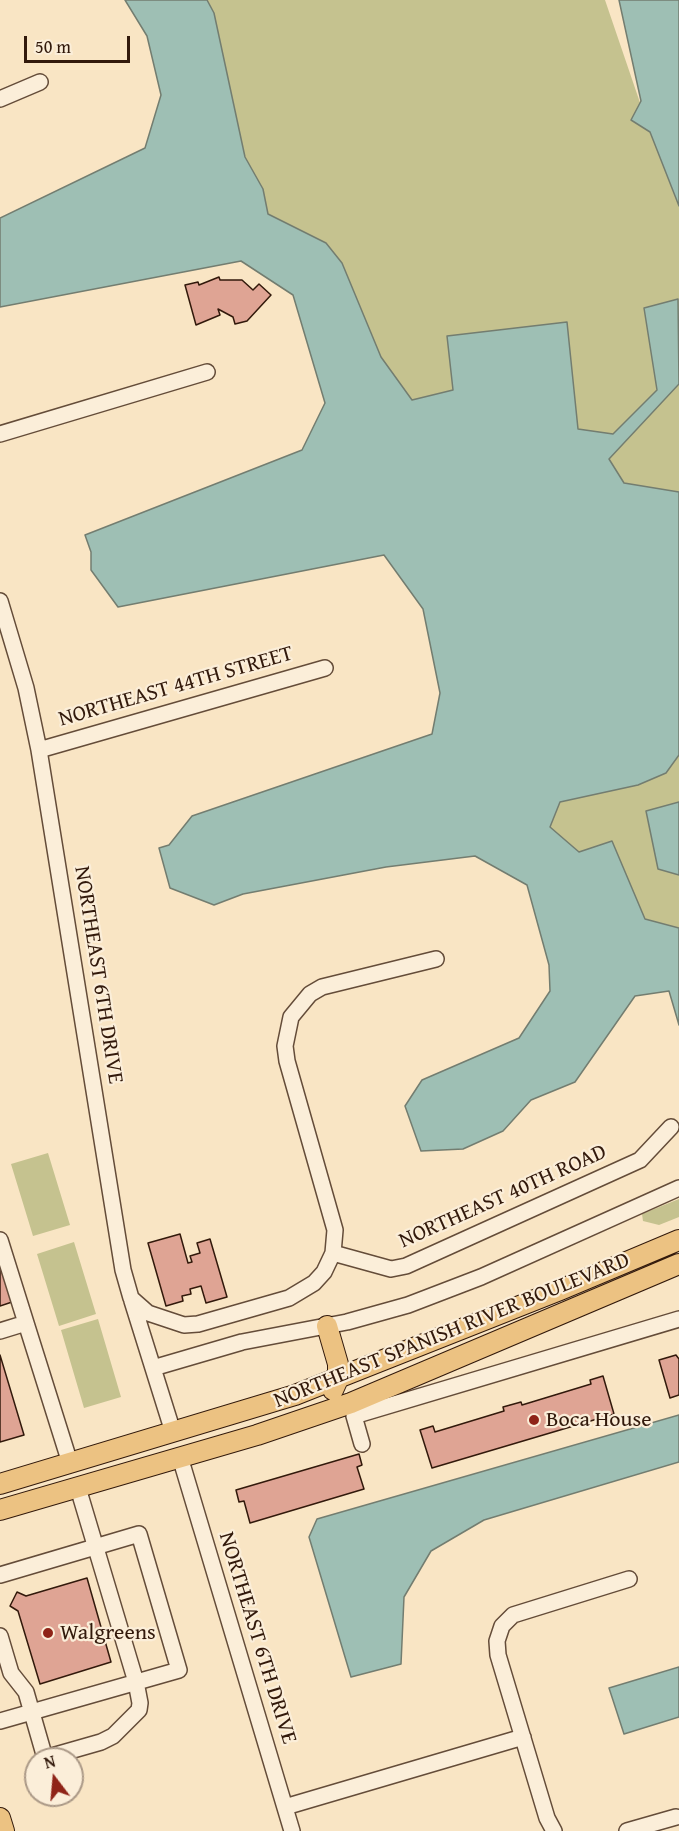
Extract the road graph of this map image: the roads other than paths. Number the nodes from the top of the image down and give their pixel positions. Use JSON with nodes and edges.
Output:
{"nodes":[{"id":1,"x":40,"y":82,"type":"dead end"},
{"id":2,"x":0,"y":99,"type":"edge"},
{"id":3,"x":207,"y":372,"type":"dead end"},
{"id":4,"x":0,"y":434,"type":"edge"},
{"id":5,"x":0,"y":601,"type":"edge"},
{"id":6,"x":325,"y":668,"type":"dead end"},
{"id":7,"x":39,"y":750,"type":"junction"},
{"id":8,"x":436,"y":959,"type":"dead end"},
{"id":9,"x":671,"y":1127,"type":"dead end"},
{"id":10,"x":679,"y":1188,"type":"edge"},
{"id":11,"x":0,"y":1240,"type":"edge"},
{"id":12,"x":679,"y":1240,"type":"edge"},
{"id":13,"x":333,"y":1253,"type":"junction"},
{"id":14,"x":679,"y":1264,"type":"edge"},
{"id":15,"x":131,"y":1298,"type":"junction"},
{"id":16,"x":679,"y":1319,"type":"edge"},
{"id":17,"x":26,"y":1323,"type":"junction"},
{"id":18,"x":327,"y":1326,"type":"junction"},
{"id":19,"x":0,"y":1331,"type":"edge"},
{"id":20,"x":453,"y":1332,"type":"junction"},
{"id":21,"x":153,"y":1368,"type":"junction"},
{"id":22,"x":338,"y":1379,"type":"junction"},
{"id":23,"x":352,"y":1409,"type":"junction"},
{"id":24,"x":173,"y":1432,"type":"junction"},
{"id":25,"x":257,"y":1435,"type":"junction"},
{"id":26,"x":362,"y":1444,"type":"dead end"},
{"id":27,"x":180,"y":1457,"type":"junction"},
{"id":28,"x":70,"y":1463,"type":"junction"},
{"id":29,"x":0,"y":1484,"type":"edge"},
{"id":30,"x":78,"y":1488,"type":"junction"},
{"id":31,"x":0,"y":1510,"type":"edge"},
{"id":32,"x":97,"y":1546,"type":"junction"},
{"id":33,"x":0,"y":1575,"type":"edge"},
{"id":34,"x":629,"y":1579,"type":"dead end"},
{"id":35,"x":0,"y":1636,"type":"edge"},
{"id":36,"x":136,"y":1682,"type":"junction"},
{"id":37,"x":31,"y":1712,"type":"junction"},
{"id":38,"x":0,"y":1720,"type":"edge"},
{"id":39,"x":523,"y":1737,"type":"junction"},
{"id":40,"x":42,"y":1747,"type":"edge"},
{"id":41,"x":79,"y":1747,"type":"edge"},
{"id":42,"x":285,"y":1807,"type":"junction"},
{"id":43,"x":676,"y":1817,"type":"dead end"},
{"id":44,"x":0,"y":1818,"type":"edge"},
{"id":45,"x":4,"y":1831,"type":"edge"},
{"id":46,"x":292,"y":1831,"type":"edge"},
{"id":47,"x":554,"y":1831,"type":"edge"},
{"id":48,"x":627,"y":1831,"type":"edge"}],
"edges":[{"from":1,"to":2,"type":"street"},
{"from":3,"to":4,"type":"street"},
{"from":5,"to":7,"type":"street","name":"NORTHEAST 6TH DRIVE"},
{"from":6,"to":7,"type":"street","name":"NORTHEAST 44TH STREET"},
{"from":7,"to":15,"type":"street","name":"NORTHEAST 6TH DRIVE"},
{"from":8,"to":13,"type":"street"},
{"from":9,"to":13,"type":"street","name":"NORTHEAST 40TH ROAD"},
{"from":10,"to":18,"type":"street","name":"NORTHEAST SPANISH RIVER BOULEVARD"},
{"from":11,"to":17,"type":"street"},
{"from":12,"to":20,"type":"main road","name":"NORTHEAST SPANISH RIVER BOULEVARD"},
{"from":13,"to":15,"type":"street"},
{"from":14,"to":23,"type":"main road","name":"NORTHEAST SPANISH RIVER BOULEVARD"},
{"from":15,"to":21,"type":"street","name":"NORTHEAST 6TH DRIVE"},
{"from":16,"to":23,"type":"street","name":"NORTHEAST SPANISH RIVER BOULEVARD"},
{"from":17,"to":19,"type":"street"},
{"from":17,"to":28,"type":"street"},
{"from":18,"to":21,"type":"street","name":"NORTHEAST SPANISH RIVER BOULEVARD"},
{"from":18,"to":22,"type":"main road"},
{"from":20,"to":22,"type":"main road","name":"NORTHEAST SPANISH RIVER BOULEVARD"},
{"from":20,"to":23,"type":"main road"},
{"from":21,"to":24,"type":"street","name":"NORTHEAST 6TH DRIVE"},
{"from":22,"to":24,"type":"main road","name":"NORTHEAST SPANISH RIVER BOULEVARD"},
{"from":22,"to":25,"type":"main road"},
{"from":23,"to":25,"type":"main road","name":"NORTHEAST SPANISH RIVER BOULEVARD"},
{"from":23,"to":26,"type":"street"},
{"from":24,"to":28,"type":"main road","name":"NORTHEAST SPANISH RIVER BOULEVARD"},
{"from":25,"to":27,"type":"main road","name":"NORTHEAST SPANISH RIVER BOULEVARD"},
{"from":27,"to":30,"type":"main road","name":"NORTHEAST SPANISH RIVER BOULEVARD"},
{"from":27,"to":42,"type":"street","name":"NORTHEAST 6TH DRIVE"},
{"from":28,"to":29,"type":"main road","name":"NORTHEAST SPANISH RIVER BOULEVARD"},
{"from":30,"to":31,"type":"main road","name":"NORTHEAST SPANISH RIVER BOULEVARD"},
{"from":30,"to":32,"type":"street"},
{"from":32,"to":33,"type":"street"},
{"from":32,"to":36,"type":"street"},
{"from":32,"to":36,"type":"street"},
{"from":34,"to":39,"type":"street"},
{"from":35,"to":37,"type":"street"},
{"from":36,"to":37,"type":"street"},
{"from":36,"to":41,"type":"street"},
{"from":37,"to":38,"type":"street"},
{"from":37,"to":40,"type":"street"},
{"from":39,"to":42,"type":"street"},
{"from":39,"to":47,"type":"street"},
{"from":42,"to":46,"type":"street","name":"NORTHEAST 6TH DRIVE"},
{"from":43,"to":48,"type":"street"},
{"from":44,"to":45,"type":"main road"}]}
